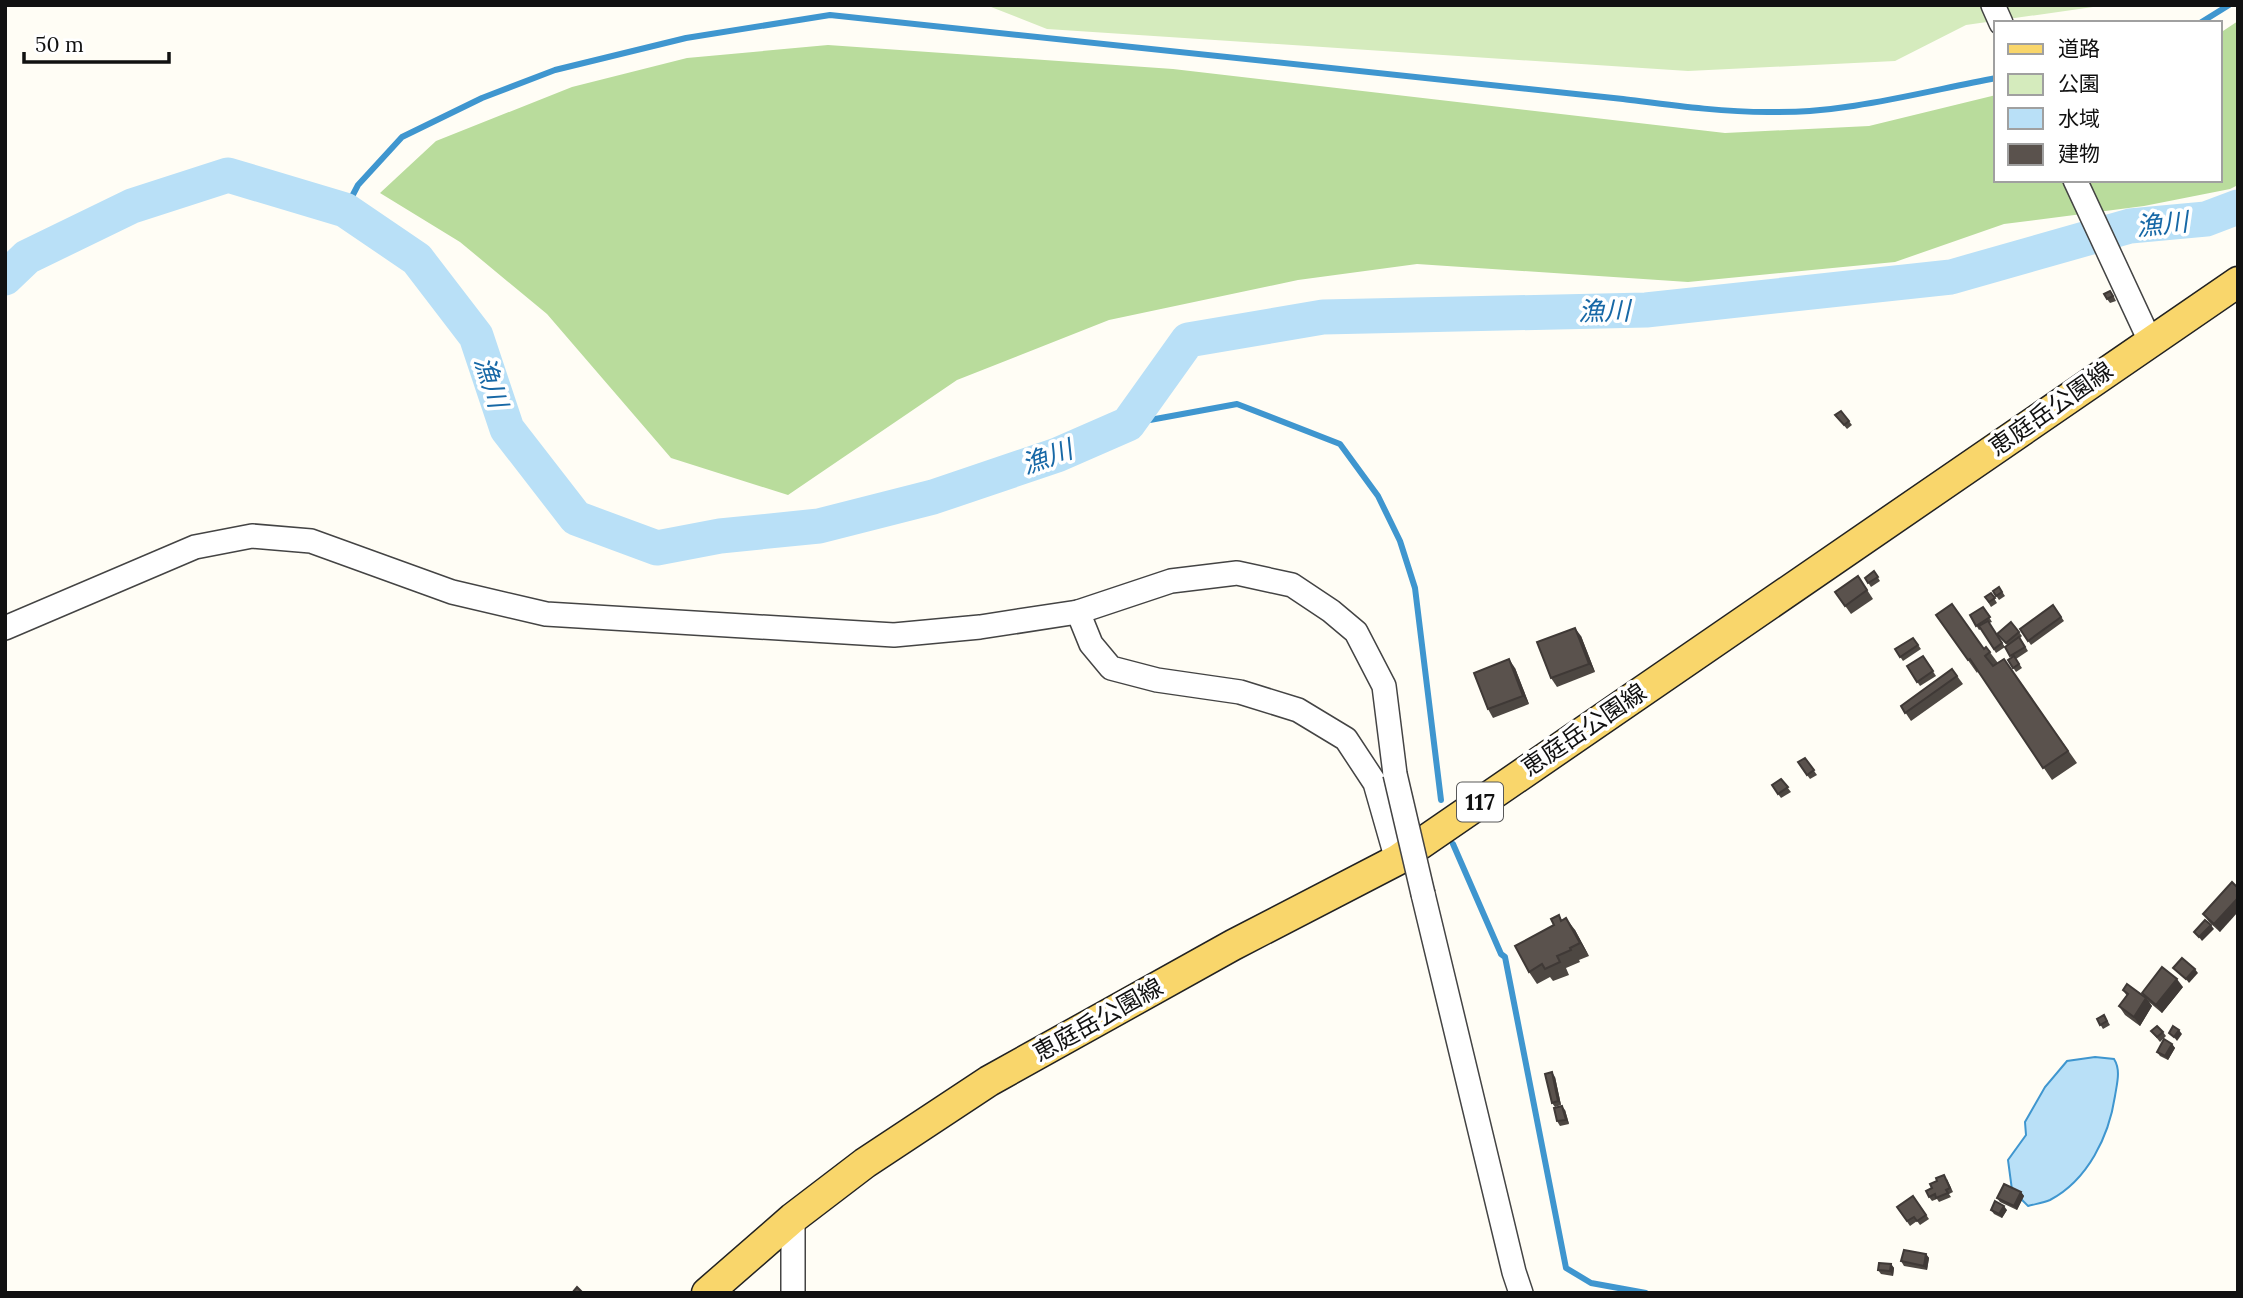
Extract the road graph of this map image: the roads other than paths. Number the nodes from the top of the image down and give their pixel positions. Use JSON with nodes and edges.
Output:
{"nodes":[{"id":1,"x":1993,"y":5,"type":"edge"},
{"id":2,"x":2000,"y":21,"type":"edge"},
{"id":3,"x":2076,"y":182,"type":"edge"},
{"id":4,"x":2238,"y":282,"type":"edge"},
{"id":5,"x":2150,"y":341,"type":"junction"},
{"id":6,"x":1078,"y":612,"type":"junction"},
{"id":7,"x":5,"y":628,"type":"edge"},
{"id":8,"x":1396,"y":860,"type":"junction"},
{"id":9,"x":793,"y":1218,"type":"junction"},
{"id":10,"x":707,"y":1293,"type":"edge"},
{"id":11,"x":793,"y":1293,"type":"edge"},
{"id":12,"x":1521,"y":1293,"type":"edge"}],
"edges":[{"from":1,"to":2,"type":"street"},
{"from":3,"to":5,"type":"street"},
{"from":4,"to":5,"type":"main road","name":"恵庭岳公園線","number":"117"},
{"from":5,"to":8,"type":"main road","name":"恵庭岳公園線","number":"117"},
{"from":6,"to":7,"type":"street"},
{"from":6,"to":8,"type":"street"},
{"from":6,"to":12,"type":"street","bridge":true},
{"from":8,"to":9,"type":"main road","name":"恵庭岳公園線","number":"117"},
{"from":9,"to":10,"type":"main road","name":"恵庭岳公園線","number":"117"},
{"from":9,"to":11,"type":"street"}]}
